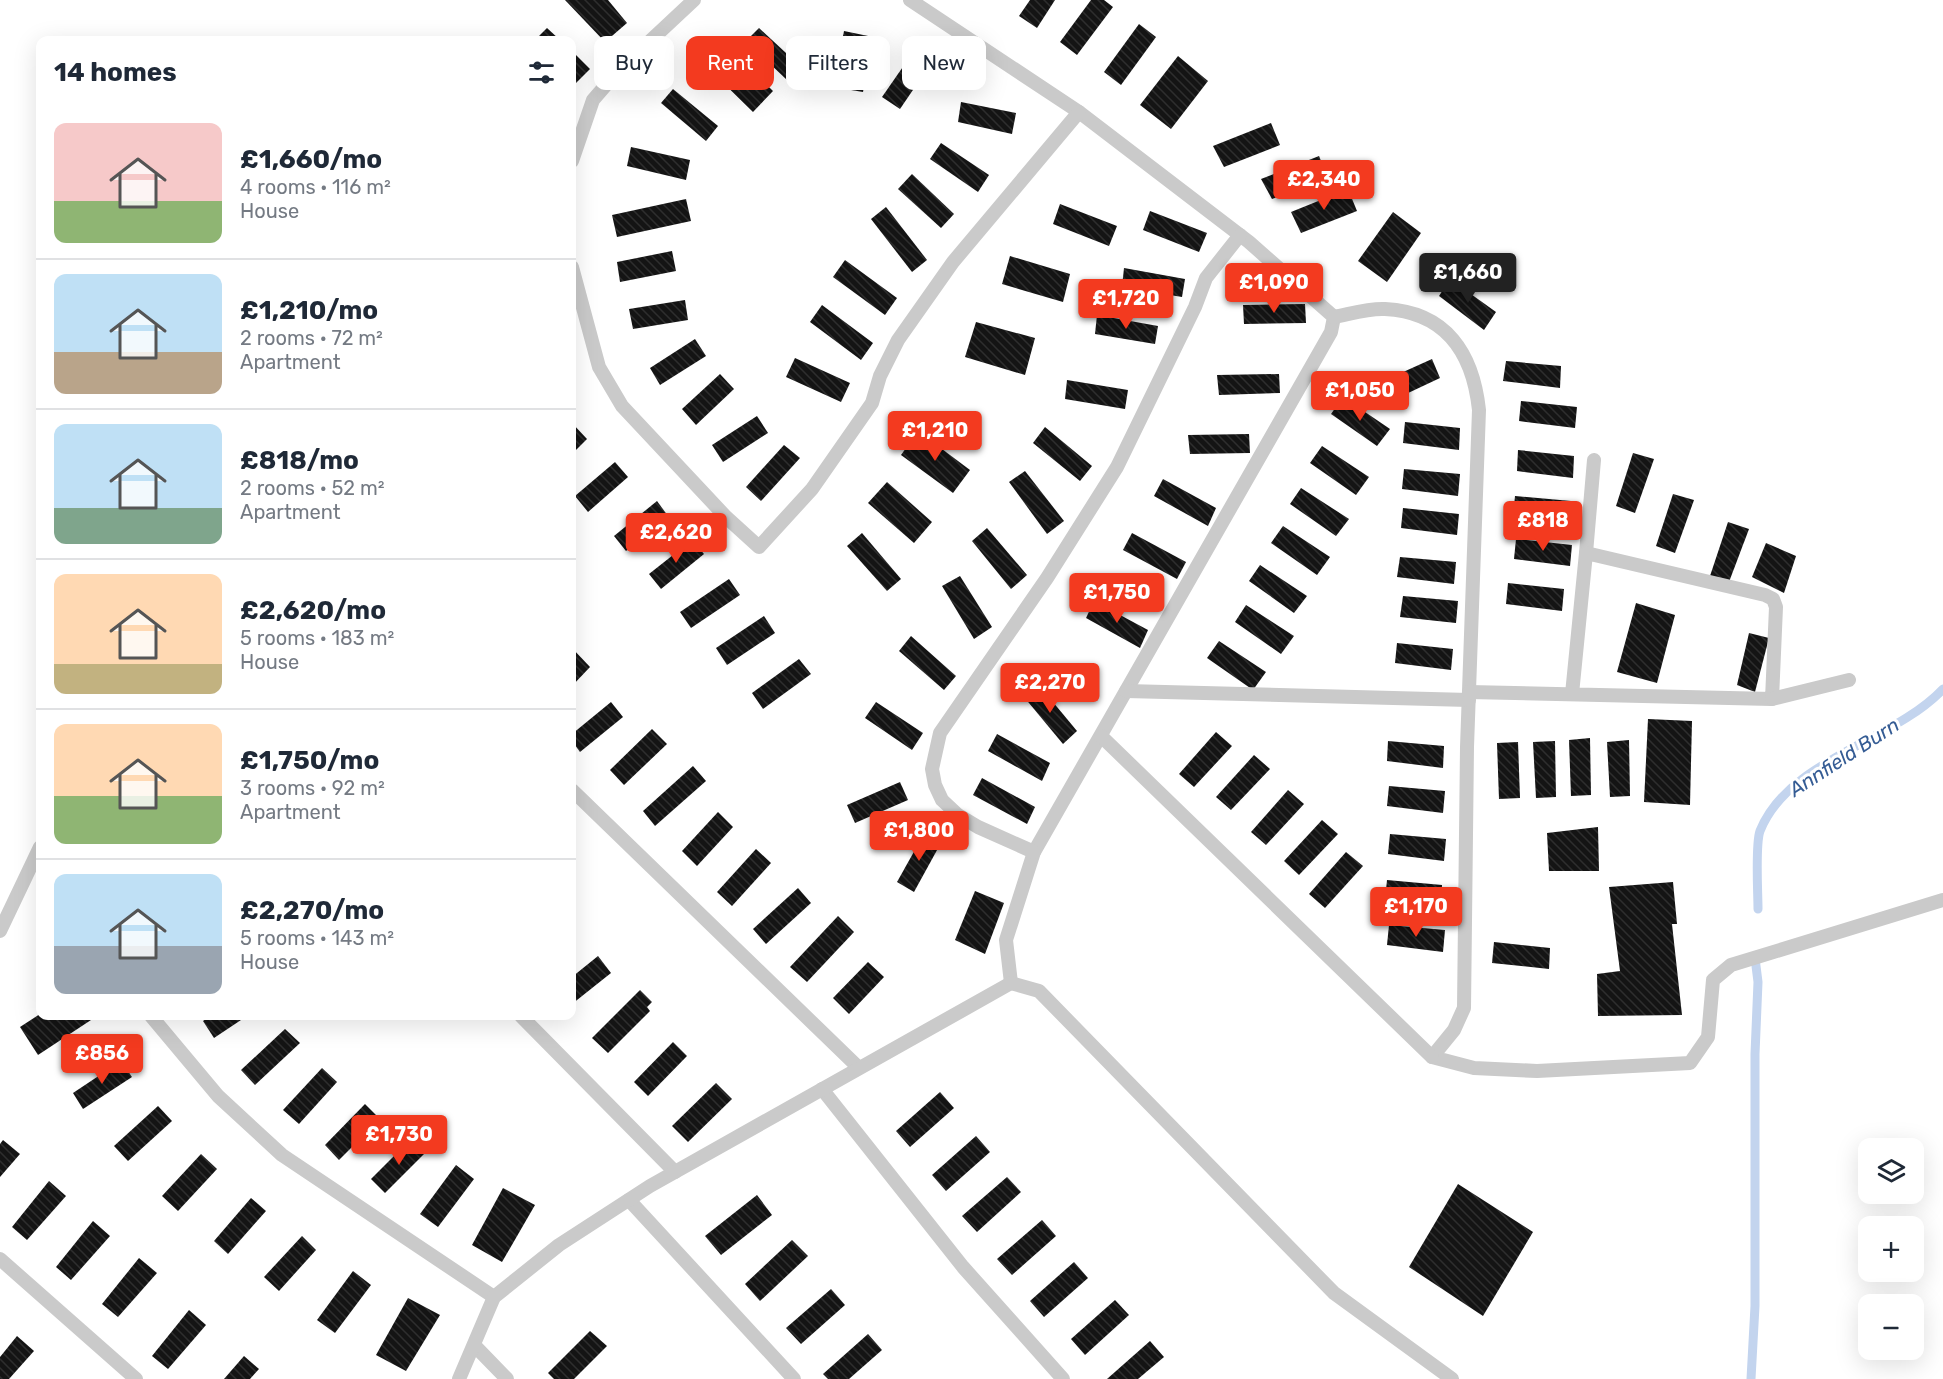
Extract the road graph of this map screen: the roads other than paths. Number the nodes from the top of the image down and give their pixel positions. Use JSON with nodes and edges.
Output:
{"nodes":[{"id":1,"x":694,"y":0,"type":"edge"},
{"id":2,"x":910,"y":0,"type":"edge"},
{"id":3,"x":1079,"y":112,"type":"junction"},
{"id":4,"x":576,"y":150,"type":"edge"},
{"id":5,"x":1240,"y":235,"type":"junction"},
{"id":6,"x":576,"y":282,"type":"edge"},
{"id":7,"x":1334,"y":316,"type":"junction"},
{"id":8,"x":1594,"y":460,"type":"dead end"},
{"id":9,"x":1586,"y":553,"type":"junction"},
{"id":10,"x":1849,"y":680,"type":"dead end"},
{"id":11,"x":1126,"y":691,"type":"junction"},
{"id":12,"x":1572,"y":694,"type":"junction"},
{"id":13,"x":1469,"y":696,"type":"junction"},
{"id":14,"x":1772,"y":699,"type":"junction"},
{"id":15,"x":1101,"y":736,"type":"junction"},
{"id":16,"x":576,"y":794,"type":"edge"},
{"id":17,"x":1034,"y":852,"type":"junction"},
{"id":18,"x":36,"y":860,"type":"edge"},
{"id":19,"x":1943,"y":900,"type":"edge"},
{"id":20,"x":0,"y":932,"type":"edge"},
{"id":21,"x":1011,"y":983,"type":"junction"},
{"id":22,"x":154,"y":1020,"type":"edge"},
{"id":23,"x":526,"y":1020,"type":"edge"},
{"id":24,"x":1432,"y":1057,"type":"junction"},
{"id":25,"x":859,"y":1068,"type":"junction"},
{"id":26,"x":822,"y":1089,"type":"junction"},
{"id":27,"x":675,"y":1172,"type":"junction"},
{"id":28,"x":629,"y":1200,"type":"junction"},
{"id":29,"x":0,"y":1258,"type":"edge"},
{"id":30,"x":495,"y":1297,"type":"junction"},
{"id":31,"x":474,"y":1345,"type":"junction"},
{"id":32,"x":136,"y":1379,"type":"edge"},
{"id":33,"x":459,"y":1379,"type":"edge"},
{"id":34,"x":507,"y":1379,"type":"edge"},
{"id":35,"x":794,"y":1379,"type":"edge"},
{"id":36,"x":1063,"y":1379,"type":"edge"},
{"id":37,"x":1452,"y":1379,"type":"edge"}],
"edges":[{"from":1,"to":4,"type":"lane"},
{"from":2,"to":3,"type":"lane"},
{"from":3,"to":5,"type":"lane"},
{"from":3,"to":6,"type":"lane"},
{"from":5,"to":7,"type":"lane"},
{"from":5,"to":17,"type":"lane"},
{"from":7,"to":11,"type":"lane"},
{"from":7,"to":13,"type":"lane"},
{"from":8,"to":9,"type":"lane"},
{"from":9,"to":12,"type":"lane"},
{"from":9,"to":14,"type":"lane"},
{"from":10,"to":14,"type":"lane"},
{"from":11,"to":13,"type":"lane"},
{"from":11,"to":15,"type":"lane"},
{"from":12,"to":13,"type":"lane"},
{"from":12,"to":14,"type":"lane"},
{"from":13,"to":24,"type":"lane"},
{"from":15,"to":17,"type":"lane"},
{"from":15,"to":24,"type":"lane"},
{"from":16,"to":25,"type":"lane"},
{"from":17,"to":21,"type":"lane"},
{"from":18,"to":20,"type":"lane"},
{"from":19,"to":24,"type":"lane"},
{"from":21,"to":25,"type":"lane"},
{"from":21,"to":37,"type":"lane"},
{"from":22,"to":30,"type":"lane"},
{"from":23,"to":27,"type":"lane"},
{"from":25,"to":26,"type":"lane"},
{"from":26,"to":27,"type":"lane"},
{"from":26,"to":36,"type":"lane"},
{"from":27,"to":28,"type":"lane"},
{"from":28,"to":30,"type":"lane"},
{"from":28,"to":35,"type":"lane"},
{"from":29,"to":32,"type":"lane"},
{"from":30,"to":31,"type":"lane"},
{"from":31,"to":33,"type":"lane"},
{"from":31,"to":34,"type":"lane"}]}
